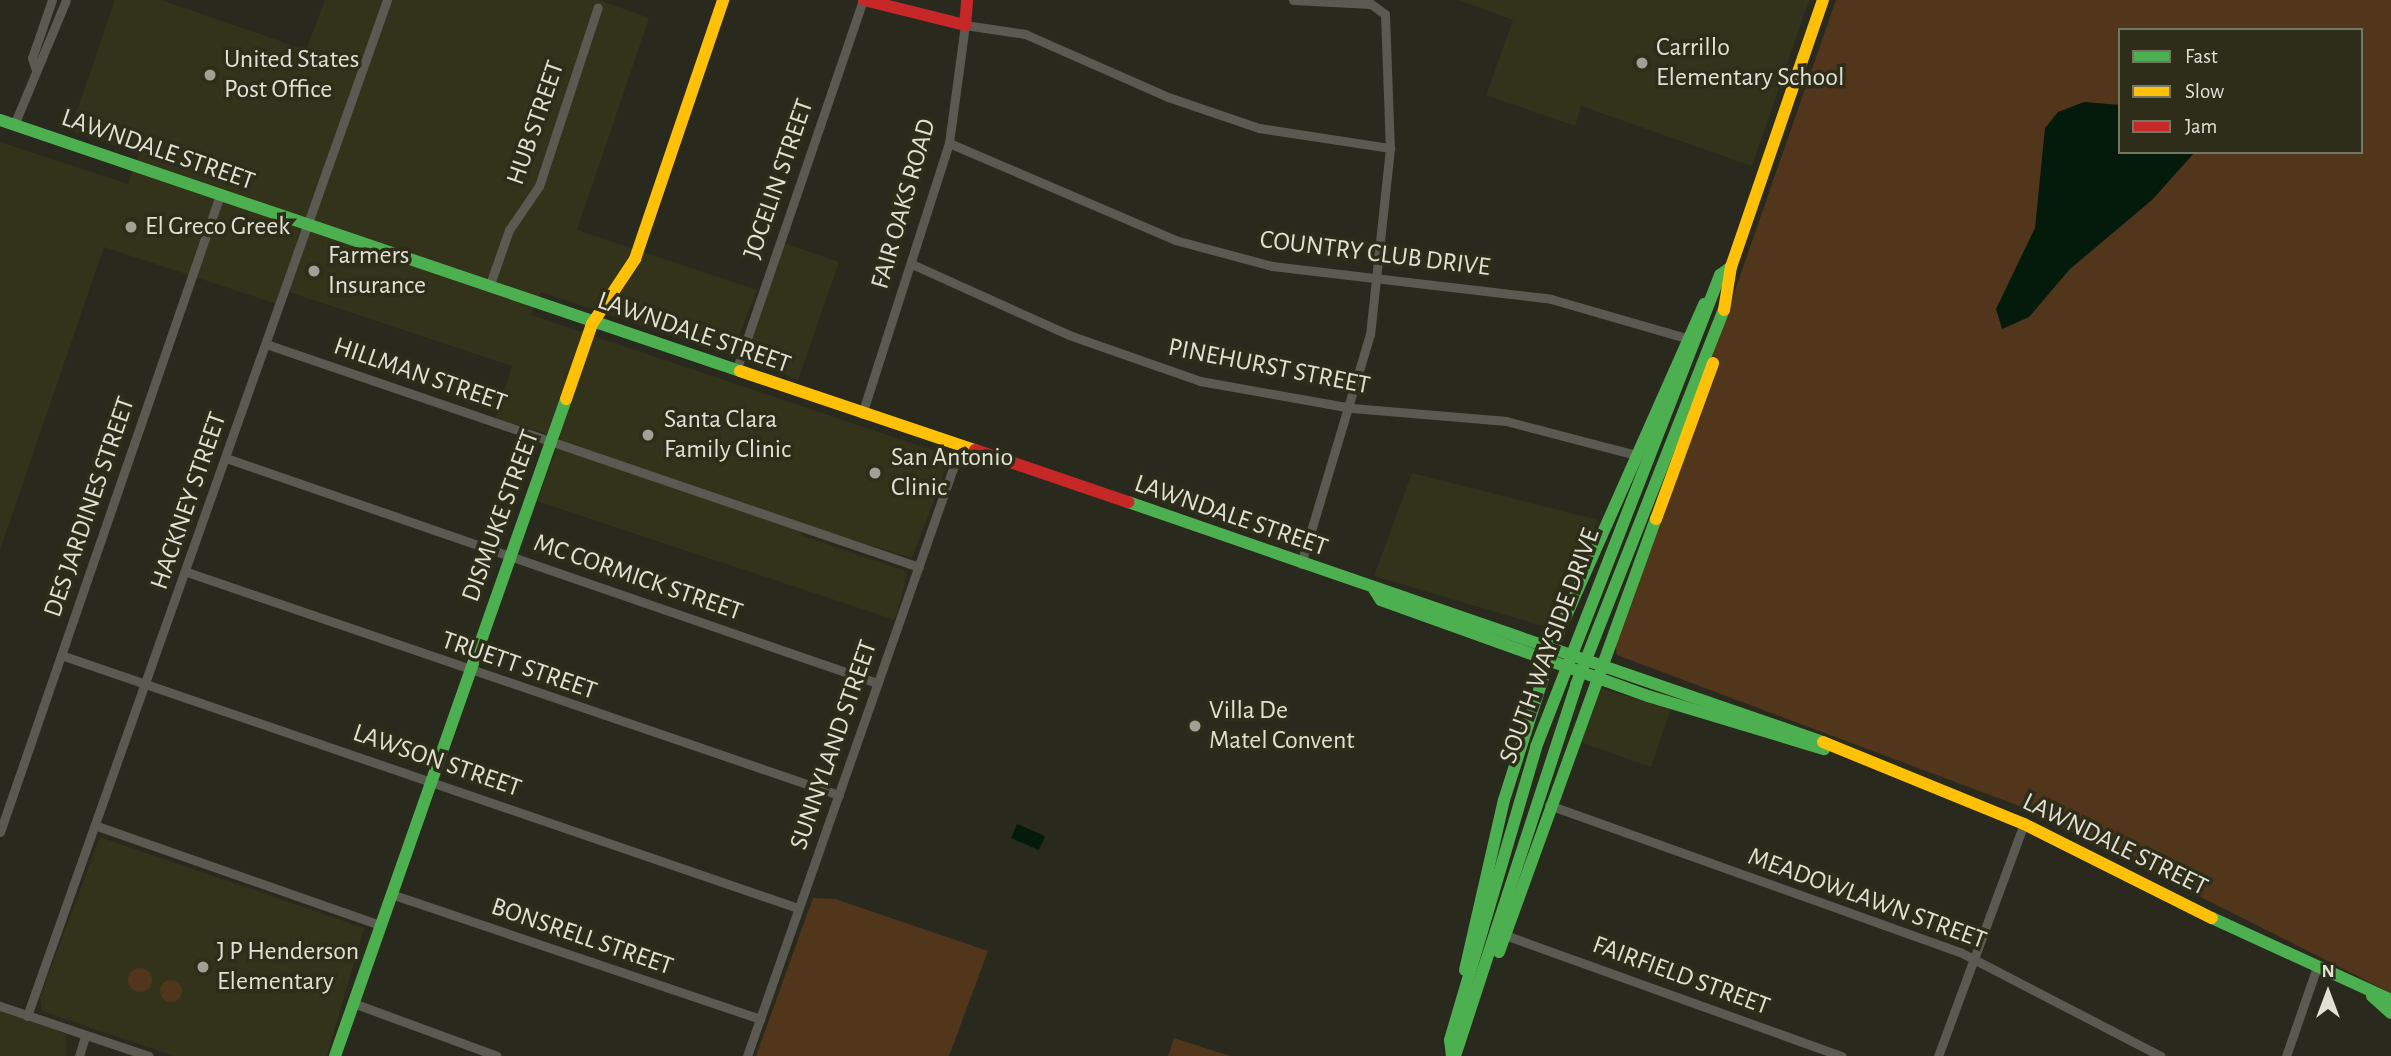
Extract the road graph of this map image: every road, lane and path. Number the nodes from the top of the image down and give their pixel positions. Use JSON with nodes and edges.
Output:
{"nodes":[{"id":1,"x":52,"y":0,"type":"edge"},
{"id":2,"x":66,"y":0,"type":"edge"},
{"id":3,"x":387,"y":0,"type":"edge"},
{"id":4,"x":723,"y":0,"type":"edge"},
{"id":5,"x":863,"y":0,"type":"edge"},
{"id":6,"x":967,"y":0,"type":"edge"},
{"id":7,"x":1293,"y":0,"type":"edge"},
{"id":8,"x":1823,"y":0,"type":"edge"},
{"id":9,"x":598,"y":7,"type":"dead end"},
{"id":10,"x":965,"y":25,"type":"junction"},
{"id":11,"x":36,"y":70,"type":"junction"},
{"id":12,"x":0,"y":120,"type":"edge"},
{"id":13,"x":14,"y":125,"type":"junction"},
{"id":14,"x":949,"y":143,"type":"junction"},
{"id":15,"x":1390,"y":148,"type":"junction"},
{"id":16,"x":220,"y":195,"type":"junction"},
{"id":17,"x":307,"y":225,"type":"junction"},
{"id":18,"x":914,"y":265,"type":"junction"},
{"id":19,"x":1731,"y":267,"type":"junction"},
{"id":20,"x":1381,"y":279,"type":"junction"},
{"id":21,"x":1717,"y":285,"type":"junction"},
{"id":22,"x":489,"y":287,"type":"junction"},
{"id":23,"x":1729,"y":297,"type":"junction"},
{"id":24,"x":592,"y":324,"type":"junction"},
{"id":25,"x":1686,"y":338,"type":"junction"},
{"id":26,"x":266,"y":344,"type":"junction"},
{"id":27,"x":736,"y":371,"type":"junction"},
{"id":28,"x":1352,"y":408,"type":"junction"},
{"id":29,"x":862,"y":414,"type":"junction"},
{"id":30,"x":551,"y":443,"type":"junction"},
{"id":31,"x":960,"y":448,"type":"junction"},
{"id":32,"x":1633,"y":454,"type":"junction"},
{"id":33,"x":226,"y":458,"type":"junction"},
{"id":34,"x":512,"y":557,"type":"junction"},
{"id":35,"x":1301,"y":564,"type":"junction"},
{"id":36,"x":919,"y":566,"type":"junction"},
{"id":37,"x":187,"y":572,"type":"junction"},
{"id":38,"x":1374,"y":589,"type":"junction"},
{"id":39,"x":1420,"y":596,"type":"junction"},
{"id":40,"x":1414,"y":611,"type":"junction"},
{"id":41,"x":1558,"y":645,"type":"junction"},
{"id":42,"x":61,"y":655,"type":"junction"},
{"id":43,"x":1553,"y":659,"type":"junction"},
{"id":44,"x":1599,"y":659,"type":"junction"},
{"id":45,"x":468,"y":672,"type":"junction"},
{"id":46,"x":1593,"y":674,"type":"junction"},
{"id":47,"x":146,"y":682,"type":"junction"},
{"id":48,"x":877,"y":683,"type":"junction"},
{"id":49,"x":1751,"y":713,"type":"junction"},
{"id":50,"x":1745,"y":728,"type":"junction"},
{"id":51,"x":1831,"y":750,"type":"junction"},
{"id":52,"x":432,"y":782,"type":"junction"},
{"id":53,"x":839,"y":795,"type":"junction"},
{"id":54,"x":1548,"y":805,"type":"junction"},
{"id":55,"x":2024,"y":824,"type":"junction"},
{"id":56,"x":97,"y":826,"type":"junction"},
{"id":57,"x":0,"y":832,"type":"edge"},
{"id":58,"x":391,"y":894,"type":"junction"},
{"id":59,"x":798,"y":908,"type":"junction"},
{"id":60,"x":379,"y":925,"type":"junction"},
{"id":61,"x":1505,"y":935,"type":"junction"},
{"id":62,"x":1973,"y":958,"type":"junction"},
{"id":63,"x":2316,"y":970,"type":"junction"},
{"id":64,"x":2371,"y":996,"type":"junction"},
{"id":65,"x":1465,"y":997,"type":"junction"},
{"id":66,"x":2391,"y":1000,"type":"edge"},
{"id":67,"x":1478,"y":1001,"type":"junction"},
{"id":68,"x":353,"y":1003,"type":"junction"},
{"id":69,"x":0,"y":1006,"type":"edge"},
{"id":70,"x":2391,"y":1013,"type":"edge"},
{"id":71,"x":27,"y":1016,"type":"junction"},
{"id":72,"x":760,"y":1019,"type":"junction"},
{"id":73,"x":85,"y":1036,"type":"junction"},
{"id":74,"x":79,"y":1056,"type":"edge"},
{"id":75,"x":149,"y":1056,"type":"edge"},
{"id":76,"x":335,"y":1056,"type":"edge"},
{"id":77,"x":497,"y":1056,"type":"edge"},
{"id":78,"x":747,"y":1056,"type":"edge"},
{"id":79,"x":1454,"y":1056,"type":"edge"},
{"id":80,"x":1842,"y":1056,"type":"edge"},
{"id":81,"x":1938,"y":1056,"type":"edge"},
{"id":82,"x":2161,"y":1056,"type":"edge"},
{"id":83,"x":2286,"y":1056,"type":"edge"}],
"edges":[{"from":1,"to":11,"type":"street"},
{"from":2,"to":11,"type":"street"},
{"from":3,"to":17,"type":"street","name":"HACKNEY STREET"},
{"from":4,"to":24,"type":"main road","name":"DISMUKE STREET"},
{"from":5,"to":10,"type":"main road"},
{"from":5,"to":27,"type":"street","name":"JOCELIN STREET"},
{"from":6,"to":10,"type":"main road","name":"FAIR OAKS ROAD"},
{"from":7,"to":15,"type":"street"},
{"from":8,"to":19,"type":"main road","name":"SOUTH WAYSIDE DRIVE"},
{"from":9,"to":22,"type":"street","name":"HUB STREET"},
{"from":10,"to":14,"type":"street","name":"FAIR OAKS ROAD"},
{"from":10,"to":15,"type":"street"},
{"from":11,"to":13,"type":"street"},
{"from":12,"to":13,"type":"main road","name":"LAWNDALE STREET"},
{"from":13,"to":16,"type":"main road","name":"LAWNDALE STREET"},
{"from":14,"to":18,"type":"street","name":"FAIR OAKS ROAD"},
{"from":14,"to":20,"type":"street","name":"COUNTRY CLUB DRIVE"},
{"from":15,"to":20,"type":"street"},
{"from":16,"to":17,"type":"main road","name":"LAWNDALE STREET"},
{"from":16,"to":42,"type":"street","name":"DES JARDINES STREET"},
{"from":17,"to":22,"type":"main road","name":"LAWNDALE STREET"},
{"from":17,"to":26,"type":"street","name":"HACKNEY STREET"},
{"from":18,"to":28,"type":"street","name":"PINEHURST STREET"},
{"from":18,"to":29,"type":"street","name":"FAIR OAKS ROAD"},
{"from":19,"to":21,"type":"main road","name":"SOUTH WAYSIDE DRIVE"},
{"from":19,"to":23,"type":"main road","name":"SOUTH WAYSIDE DRIVE"},
{"from":20,"to":25,"type":"street","name":"COUNTRY CLUB DRIVE"},
{"from":20,"to":28,"type":"street"},
{"from":21,"to":25,"type":"main road"},
{"from":21,"to":65,"type":"main road","name":"SOUTH WAYSIDE DRIVE"},
{"from":22,"to":24,"type":"main road","name":"LAWNDALE STREET"},
{"from":23,"to":44,"type":"main road"},
{"from":23,"to":67,"type":"main road","name":"SOUTH WAYSIDE DRIVE"},
{"from":24,"to":27,"type":"main road","name":"LAWNDALE STREET"},
{"from":24,"to":30,"type":"main road","name":"DISMUKE STREET"},
{"from":25,"to":32,"type":"main road"},
{"from":26,"to":30,"type":"street","name":"HILLMAN STREET"},
{"from":26,"to":33,"type":"street","name":"HACKNEY STREET"},
{"from":27,"to":29,"type":"main road","name":"LAWNDALE STREET"},
{"from":28,"to":32,"type":"street","name":"PINEHURST STREET"},
{"from":28,"to":35,"type":"street"},
{"from":29,"to":31,"type":"main road","name":"LAWNDALE STREET"},
{"from":30,"to":34,"type":"main road","name":"DISMUKE STREET"},
{"from":30,"to":36,"type":"street","name":"HILLMAN STREET"},
{"from":31,"to":35,"type":"main road","name":"LAWNDALE STREET"},
{"from":31,"to":36,"type":"street","name":"SUNNYLAND STREET"},
{"from":32,"to":41,"type":"main road"},
{"from":33,"to":34,"type":"street","name":"MC CORMICK STREET"},
{"from":33,"to":37,"type":"street","name":"HACKNEY STREET"},
{"from":34,"to":45,"type":"main road","name":"DISMUKE STREET"},
{"from":34,"to":48,"type":"street","name":"MC CORMICK STREET"},
{"from":35,"to":38,"type":"main road","name":"LAWNDALE STREET"},
{"from":36,"to":48,"type":"street","name":"SUNNYLAND STREET"},
{"from":37,"to":45,"type":"street","name":"TRUETT STREET"},
{"from":37,"to":47,"type":"street","name":"HACKNEY STREET"},
{"from":38,"to":39,"type":"main road","name":"LAWNDALE STREET"},
{"from":38,"to":40,"type":"main road","name":"LAWNDALE STREET"},
{"from":39,"to":40,"type":"main road"},
{"from":39,"to":41,"type":"main road","name":"LAWNDALE STREET"},
{"from":40,"to":43,"type":"main road","name":"LAWNDALE STREET"},
{"from":41,"to":43,"type":"main road"},
{"from":41,"to":44,"type":"main road","name":"LAWNDALE STREET"},
{"from":42,"to":47,"type":"street","name":"LAWSON STREET"},
{"from":42,"to":57,"type":"street","name":"DES JARDINES STREET"},
{"from":43,"to":46,"type":"main road","name":"LAWNDALE STREET"},
{"from":43,"to":65,"type":"main road"},
{"from":44,"to":46,"type":"main road"},
{"from":44,"to":49,"type":"main road","name":"LAWNDALE STREET"},
{"from":45,"to":52,"type":"main road","name":"DISMUKE STREET"},
{"from":45,"to":53,"type":"street","name":"TRUETT STREET"},
{"from":46,"to":50,"type":"main road","name":"LAWNDALE STREET"},
{"from":46,"to":54,"type":"main road"},
{"from":47,"to":52,"type":"street","name":"LAWSON STREET"},
{"from":47,"to":56,"type":"street","name":"HACKNEY STREET"},
{"from":48,"to":53,"type":"street","name":"SUNNYLAND STREET"},
{"from":49,"to":50,"type":"main road"},
{"from":49,"to":51,"type":"main road","name":"LAWNDALE STREET"},
{"from":50,"to":51,"type":"main road","name":"LAWNDALE STREET"},
{"from":51,"to":55,"type":"main road","name":"LAWNDALE STREET"},
{"from":52,"to":58,"type":"main road","name":"DISMUKE STREET"},
{"from":52,"to":59,"type":"street","name":"LAWSON STREET"},
{"from":53,"to":59,"type":"street","name":"SUNNYLAND STREET"},
{"from":54,"to":61,"type":"main road"},
{"from":54,"to":62,"type":"street","name":"MEADOWLAWN STREET"},
{"from":55,"to":62,"type":"street"},
{"from":55,"to":63,"type":"main road","name":"LAWNDALE STREET"},
{"from":56,"to":60,"type":"street"},
{"from":56,"to":71,"type":"street","name":"HACKNEY STREET"},
{"from":58,"to":60,"type":"main road","name":"DISMUKE STREET"},
{"from":58,"to":72,"type":"street","name":"BONSRELL STREET"},
{"from":59,"to":72,"type":"street","name":"SUNNYLAND STREET"},
{"from":60,"to":68,"type":"main road","name":"DISMUKE STREET"},
{"from":61,"to":67,"type":"main road"},
{"from":61,"to":80,"type":"street","name":"FAIRFIELD STREET"},
{"from":62,"to":81,"type":"street"},
{"from":62,"to":82,"type":"street","name":"MEADOWLAWN STREET"},
{"from":63,"to":64,"type":"main road","name":"LAWNDALE STREET"},
{"from":63,"to":83,"type":"street"},
{"from":64,"to":66,"type":"main road","name":"LAWNDALE STREET"},
{"from":64,"to":70,"type":"main road","name":"LAWNDALE STREET"},
{"from":65,"to":79,"type":"main road","name":"SOUTH WAYSIDE DRIVE"},
{"from":67,"to":79,"type":"main road","name":"SOUTH WAYSIDE DRIVE"},
{"from":68,"to":76,"type":"main road","name":"DISMUKE STREET"},
{"from":68,"to":77,"type":"street"},
{"from":69,"to":71,"type":"street"},
{"from":71,"to":73,"type":"street"},
{"from":72,"to":78,"type":"street","name":"SUNNYLAND STREET"},
{"from":73,"to":74,"type":"street"},
{"from":73,"to":75,"type":"street"}]}
